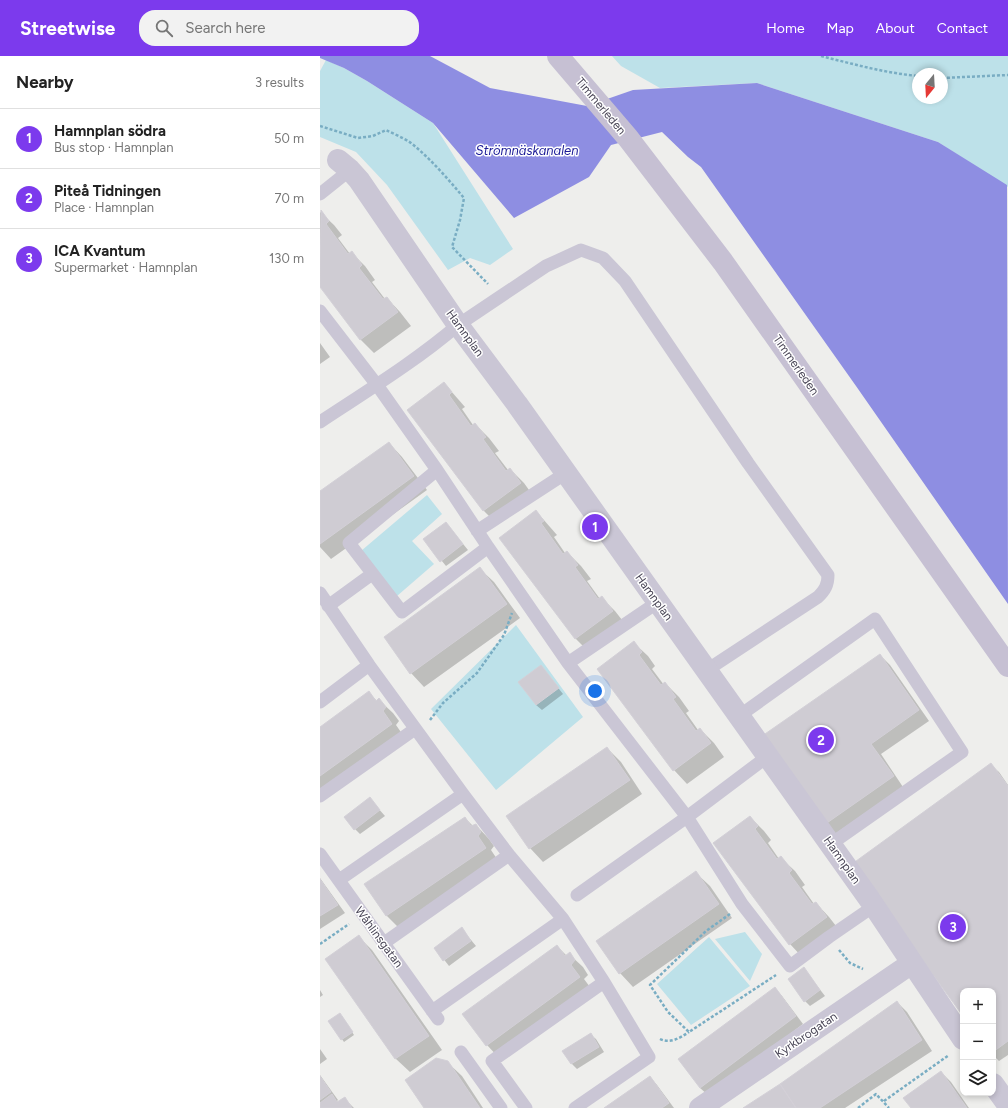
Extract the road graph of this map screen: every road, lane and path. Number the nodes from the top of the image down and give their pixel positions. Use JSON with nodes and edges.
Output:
{"nodes":[{"id":1,"x":558,"y":56,"type":"edge"},
{"id":2,"x":820,"y":56,"type":"edge"},
{"id":3,"x":574,"y":71,"type":"edge"},
{"id":4,"x":912,"y":75,"type":"edge"},
{"id":5,"x":1008,"y":75,"type":"edge"},
{"id":6,"x":948,"y":78,"type":"edge"},
{"id":7,"x":320,"y":126,"type":"edge"},
{"id":8,"x":344,"y":165,"type":"joint"},
{"id":9,"x":320,"y":194,"type":"edge"},
{"id":10,"x":500,"y":297,"type":"junction"},
{"id":11,"x":320,"y":311,"type":"edge"},
{"id":12,"x":458,"y":325,"type":"junction"},
{"id":13,"x":377,"y":385,"type":"junction"},
{"id":14,"x":320,"y":422,"type":"edge"},
{"id":15,"x":437,"y":470,"type":"junction"},
{"id":16,"x":566,"y":473,"type":"junction"},
{"id":17,"x":477,"y":531,"type":"junction"},
{"id":18,"x":488,"y":547,"type":"junction"},
{"id":19,"x":372,"y":574,"type":"junction"},
{"id":20,"x":517,"y":588,"type":"junction"},
{"id":21,"x":324,"y":602,"type":"edge"},
{"id":22,"x":658,"y":602,"type":"junction"},
{"id":23,"x":568,"y":663,"type":"junction"},
{"id":24,"x":369,"y":666,"type":"junction"},
{"id":25,"x":1008,"y":666,"type":"edge"},
{"id":26,"x":707,"y":670,"type":"junction"},
{"id":27,"x":320,"y":702,"type":"edge"},
{"id":28,"x":739,"y":716,"type":"junction"},
{"id":29,"x":428,"y":723,"type":"dead end"},
{"id":30,"x":415,"y":729,"type":"junction"},
{"id":31,"x":768,"y":756,"type":"junction"},
{"id":32,"x":463,"y":794,"type":"junction"},
{"id":33,"x":320,"y":796,"type":"edge"},
{"id":34,"x":687,"y":817,"type":"junction"},
{"id":35,"x":830,"y":844,"type":"junction"},
{"id":36,"x":320,"y":854,"type":"edge"},
{"id":37,"x":509,"y":855,"type":"junction"},
{"id":38,"x":339,"y":880,"type":"junction"},
{"id":39,"x":577,"y":894,"type":"dead end"},
{"id":40,"x":742,"y":904,"type":"junction"},
{"id":41,"x":874,"y":906,"type":"junction"},
{"id":42,"x":363,"y":915,"type":"junction"},
{"id":43,"x":562,"y":919,"type":"junction"},
{"id":44,"x":384,"y":943,"type":"junction"},
{"id":45,"x":320,"y":944,"type":"edge"},
{"id":46,"x":912,"y":963,"type":"junction"},
{"id":47,"x":790,"y":966,"type":"junction"},
{"id":48,"x":604,"y":982,"type":"junction"},
{"id":49,"x":958,"y":1046,"type":"edge"},
{"id":50,"x":460,"y":1052,"type":"dead end"},
{"id":51,"x":492,"y":1061,"type":"junction"},
{"id":52,"x":476,"y":1072,"type":"junction"},
{"id":53,"x":996,"y":1088,"type":"edge"},
{"id":54,"x":884,"y":1102,"type":"junction"},
{"id":55,"x":1008,"y":1105,"type":"edge"},
{"id":56,"x":501,"y":1108,"type":"edge"},
{"id":57,"x":526,"y":1108,"type":"edge"},
{"id":58,"x":575,"y":1108,"type":"edge"},
{"id":59,"x":700,"y":1108,"type":"edge"},
{"id":60,"x":858,"y":1108,"type":"edge"},
{"id":61,"x":889,"y":1108,"type":"edge"}],
"edges":[{"from":1,"to":3,"type":"main road","name":"Timmerleden"},
{"from":2,"to":4,"type":"path"},
{"from":3,"to":25,"type":"main road","name":"Timmerleden"},
{"from":5,"to":6,"type":"path"},
{"from":7,"to":10,"type":"path"},
{"from":8,"to":9,"type":"lane"},
{"from":8,"to":12,"type":"street","name":"Hamnplan"},
{"from":10,"to":12,"type":"lane"},
{"from":10,"to":26,"type":"lane"},
{"from":11,"to":13,"type":"lane"},
{"from":12,"to":13,"type":"lane"},
{"from":12,"to":16,"type":"street","name":"Hamnplan"},
{"from":13,"to":14,"type":"lane"},
{"from":13,"to":15,"type":"lane"},
{"from":15,"to":17,"type":"lane"},
{"from":15,"to":19,"type":"lane"},
{"from":16,"to":17,"type":"lane"},
{"from":16,"to":22,"type":"street","name":"Hamnplan"},
{"from":17,"to":18,"type":"lane"},
{"from":18,"to":19,"type":"lane"},
{"from":18,"to":20,"type":"lane"},
{"from":19,"to":21,"type":"lane"},
{"from":20,"to":23,"type":"lane"},
{"from":20,"to":29,"type":"path"},
{"from":21,"to":24,"type":"lane"},
{"from":22,"to":23,"type":"lane"},
{"from":22,"to":26,"type":"street","name":"Hamnplan"},
{"from":23,"to":34,"type":"lane"},
{"from":24,"to":27,"type":"lane"},
{"from":24,"to":30,"type":"lane"},
{"from":26,"to":28,"type":"street","name":"Hamnplan"},
{"from":28,"to":31,"type":"street","name":"Hamnplan"},
{"from":28,"to":35,"type":"lane"},
{"from":30,"to":32,"type":"lane"},
{"from":30,"to":33,"type":"lane"},
{"from":31,"to":34,"type":"lane"},
{"from":31,"to":35,"type":"street","name":"Hamnplan"},
{"from":32,"to":37,"type":"lane"},
{"from":32,"to":38,"type":"lane"},
{"from":34,"to":39,"type":"lane"},
{"from":34,"to":40,"type":"lane"},
{"from":35,"to":41,"type":"street","name":"Hamnplan"},
{"from":36,"to":38,"type":"lane","name":"Wåhlinsgatan"},
{"from":37,"to":43,"type":"lane"},
{"from":37,"to":44,"type":"lane"},
{"from":38,"to":42,"type":"lane","name":"Wåhlinsgatan"},
{"from":40,"to":47,"type":"lane"},
{"from":40,"to":47,"type":"path"},
{"from":41,"to":46,"type":"street","name":"Hamnplan"},
{"from":41,"to":47,"type":"lane"},
{"from":42,"to":44,"type":"lane","name":"Wåhlinsgatan"},
{"from":42,"to":45,"type":"path"},
{"from":43,"to":44,"type":"lane","name":"Wåhlinsgatan"},
{"from":43,"to":48,"type":"lane"},
{"from":46,"to":49,"type":"street","name":"Hamnplan"},
{"from":46,"to":59,"type":"street","name":"Kyrkbrogatan"},
{"from":48,"to":51,"type":"lane"},
{"from":48,"to":58,"type":"lane"},
{"from":49,"to":54,"type":"path"},
{"from":50,"to":52,"type":"lane"},
{"from":51,"to":52,"type":"lane"},
{"from":51,"to":57,"type":"lane"},
{"from":52,"to":56,"type":"lane"},
{"from":53,"to":55,"type":"street"},
{"from":54,"to":60,"type":"path"},
{"from":54,"to":61,"type":"path"}]}
